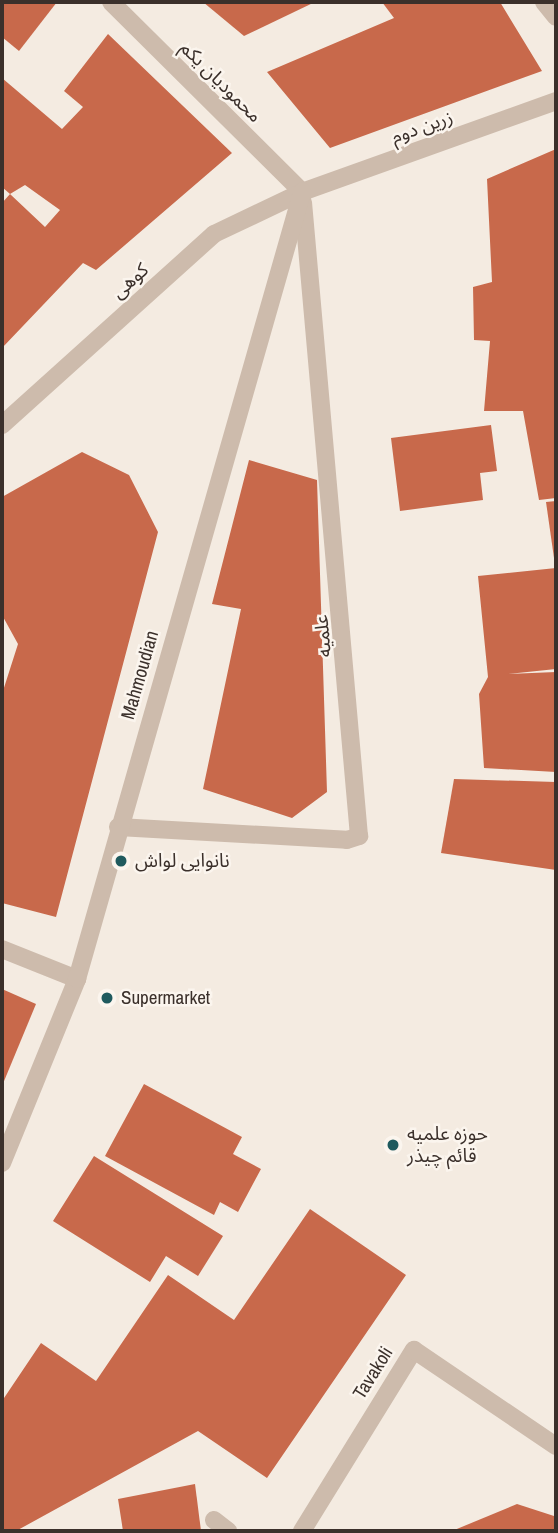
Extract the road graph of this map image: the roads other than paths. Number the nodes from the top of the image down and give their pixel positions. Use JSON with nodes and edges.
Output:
{"nodes":[{"id":1,"x":111,"y":2,"type":"edge"},
{"id":2,"x":544,"y":2,"type":"edge"},
{"id":3,"x":556,"y":17,"type":"edge"},
{"id":4,"x":556,"y":102,"type":"edge"},
{"id":5,"x":302,"y":192,"type":"junction"},
{"id":6,"x":2,"y":425,"type":"edge"},
{"id":7,"x":118,"y":827,"type":"junction"},
{"id":8,"x":2,"y":949,"type":"edge"},
{"id":9,"x":77,"y":979,"type":"junction"},
{"id":10,"x":2,"y":1163,"type":"edge"},
{"id":11,"x":556,"y":1446,"type":"edge"},
{"id":12,"x":302,"y":1531,"type":"edge"}],
"edges":[{"from":1,"to":5,"type":"street","name":"محمودیان یکم"},
{"from":2,"to":3,"type":"street"},
{"from":4,"to":5,"type":"street","name":"زرین دوم"},
{"from":5,"to":6,"type":"street","name":"کوهی"},
{"from":5,"to":7,"type":"street","name":"Mahmoudian"},
{"from":5,"to":7,"type":"street","name":"علمیه"},
{"from":7,"to":9,"type":"street","name":"Mahmoudian"},
{"from":8,"to":9,"type":"street"},
{"from":9,"to":10,"type":"street","name":"Mahmoudian"},
{"from":11,"to":12,"type":"street","name":"Tavakoli"}]}
